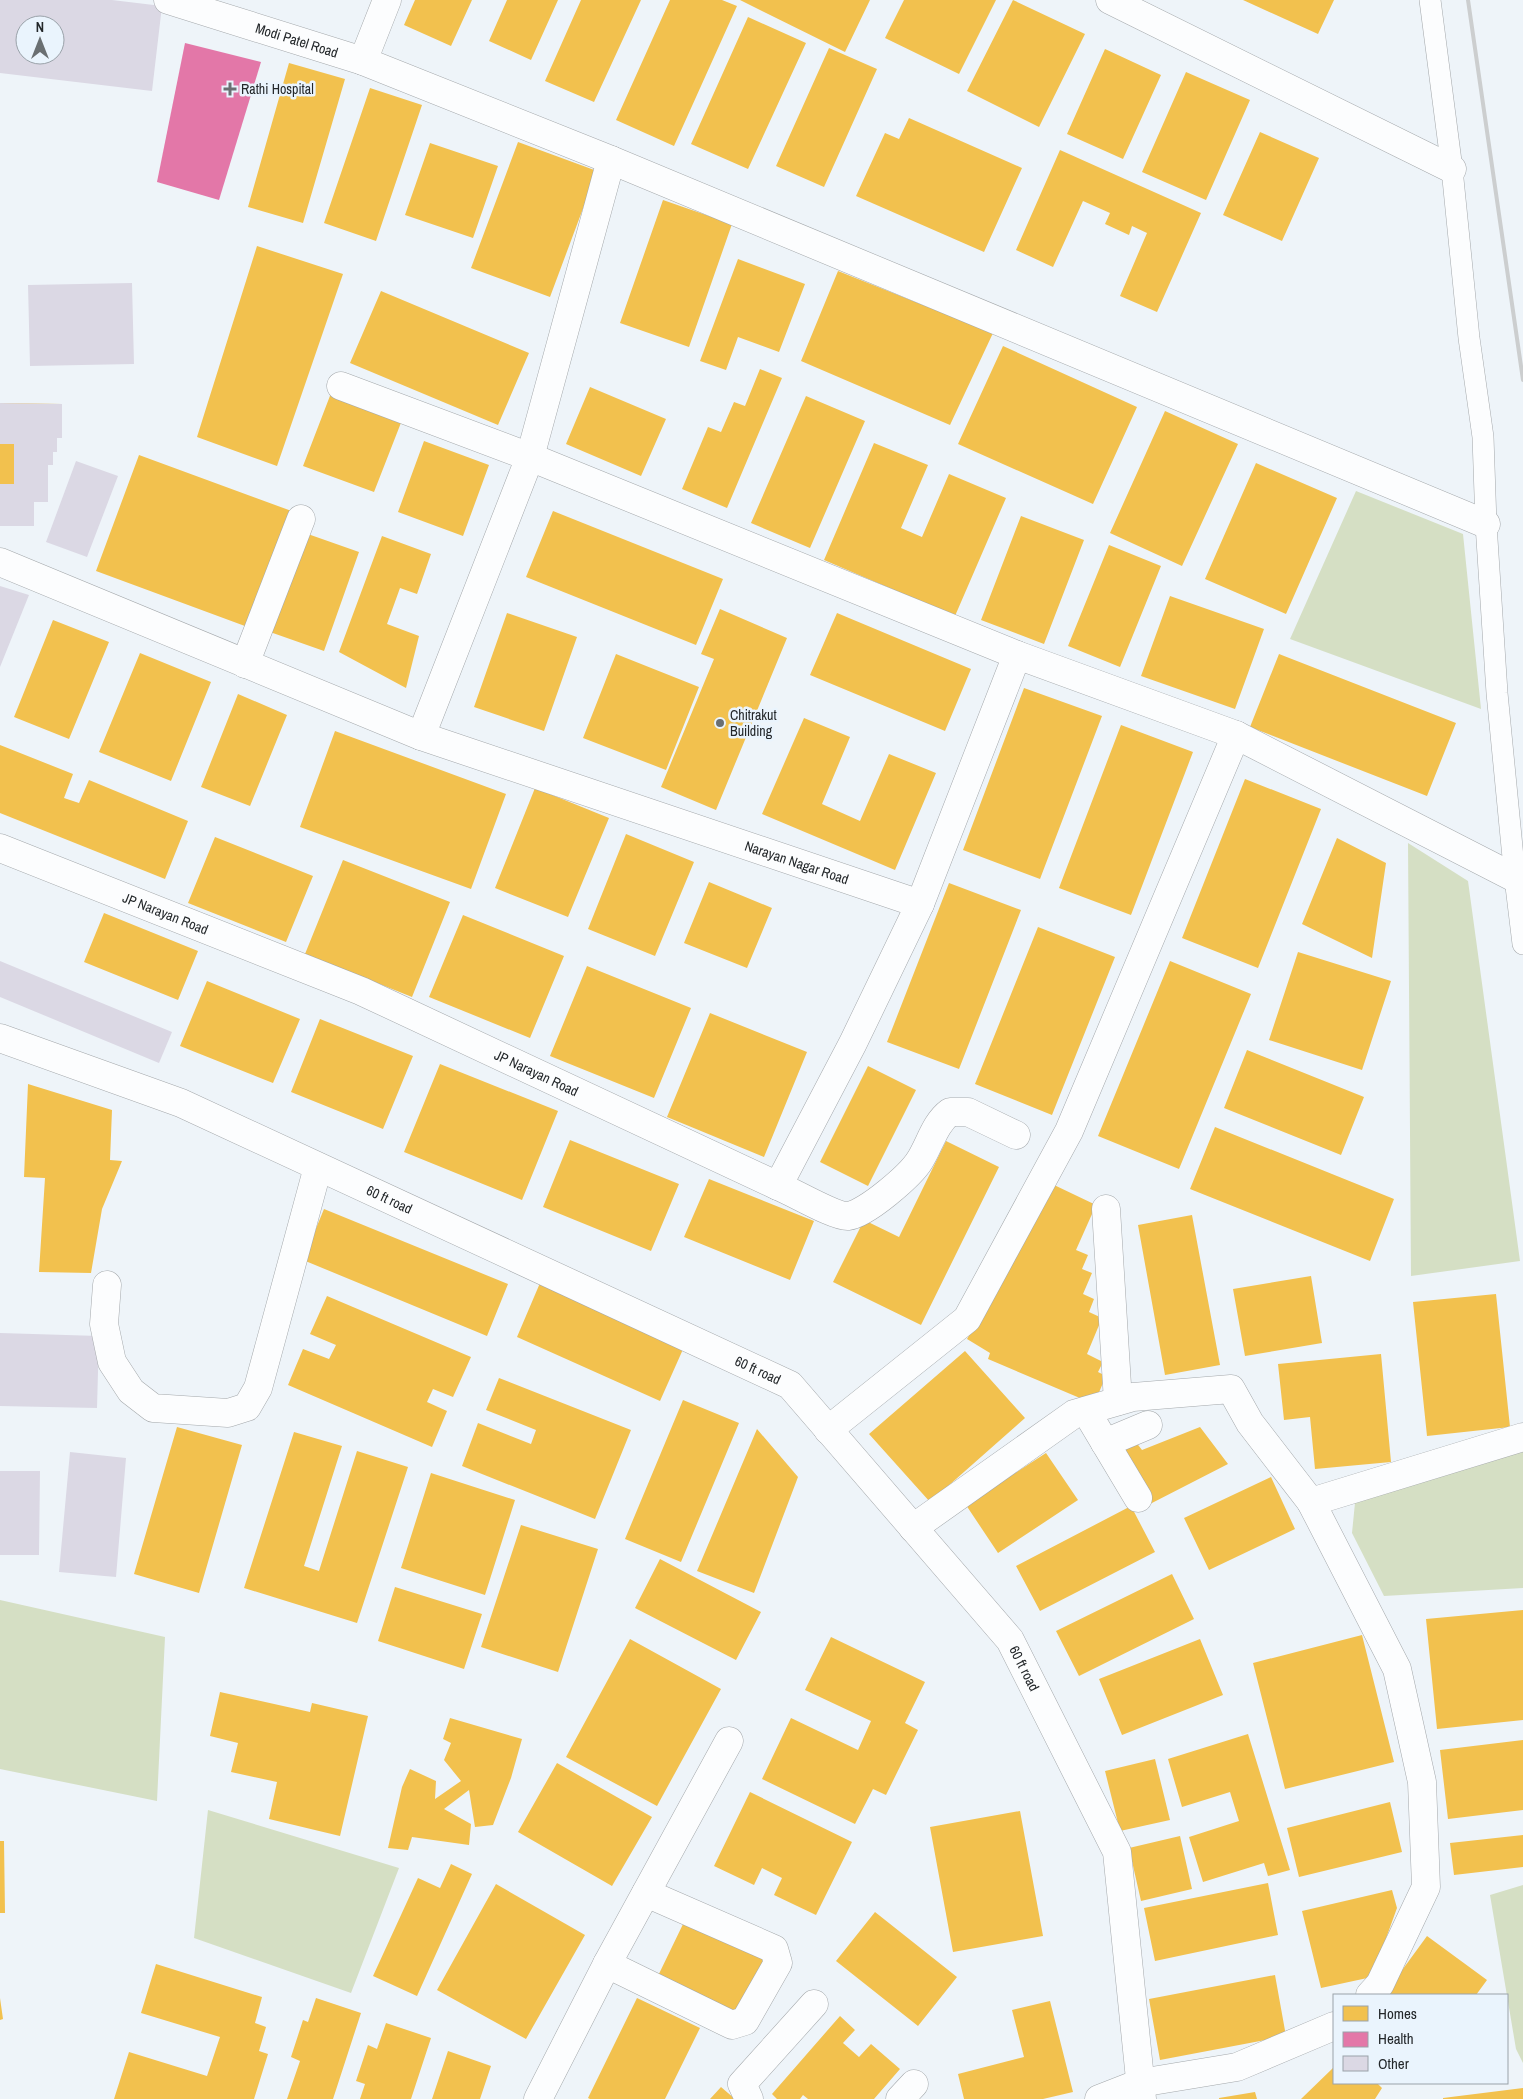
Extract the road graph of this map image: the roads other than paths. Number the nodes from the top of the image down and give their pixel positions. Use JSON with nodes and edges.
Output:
{"nodes":[{"id":1,"x":168,"y":0,"type":"edge"},
{"id":2,"x":387,"y":0,"type":"edge"},
{"id":3,"x":1110,"y":0,"type":"edge"},
{"id":4,"x":1430,"y":0,"type":"edge"},
{"id":5,"x":363,"y":61,"type":"junction"},
{"id":6,"x":611,"y":160,"type":"junction"},
{"id":7,"x":1452,"y":169,"type":"junction"},
{"id":8,"x":341,"y":386,"type":"dead end"},
{"id":9,"x":530,"y":457,"type":"junction"},
{"id":10,"x":301,"y":519,"type":"dead end"},
{"id":11,"x":1486,"y":524,"type":"junction"},
{"id":12,"x":0,"y":562,"type":"edge"},
{"id":13,"x":1017,"y":655,"type":"junction"},
{"id":14,"x":245,"y":664,"type":"junction"},
{"id":15,"x":1236,"y":735,"type":"junction"},
{"id":16,"x":420,"y":736,"type":"junction"},
{"id":17,"x":0,"y":848,"type":"edge"},
{"id":18,"x":1515,"y":878,"type":"junction"},
{"id":19,"x":920,"y":904,"type":"junction"},
{"id":20,"x":1523,"y":944,"type":"edge"},
{"id":21,"x":0,"y":1038,"type":"edge"},
{"id":22,"x":1016,"y":1135,"type":"dead end"},
{"id":23,"x":318,"y":1167,"type":"junction"},
{"id":24,"x":778,"y":1186,"type":"junction"},
{"id":25,"x":1106,"y":1209,"type":"dead end"},
{"id":26,"x":107,"y":1285,"type":"dead end"},
{"id":27,"x":1118,"y":1401,"type":"junction"},
{"id":28,"x":1086,"y":1411,"type":"junction"},
{"id":29,"x":1148,"y":1425,"type":"dead end"},
{"id":30,"x":828,"y":1430,"type":"junction"},
{"id":31,"x":1523,"y":1437,"type":"edge"},
{"id":32,"x":1105,"y":1443,"type":"junction"},
{"id":33,"x":1138,"y":1498,"type":"dead end"},
{"id":34,"x":1311,"y":1502,"type":"junction"},
{"id":35,"x":913,"y":1528,"type":"junction"},
{"id":36,"x":729,"y":1741,"type":"dead end"},
{"id":37,"x":646,"y":1893,"type":"junction"},
{"id":38,"x":607,"y":1964,"type":"junction"},
{"id":39,"x":1371,"y":1994,"type":"edge"},
{"id":40,"x":814,"y":2004,"type":"dead end"},
{"id":41,"x":1333,"y":2026,"type":"edge"},
{"id":42,"x":1141,"y":2091,"type":"edge"},
{"id":43,"x":538,"y":2099,"type":"edge"},
{"id":44,"x":749,"y":2099,"type":"edge"},
{"id":45,"x":1099,"y":2099,"type":"edge"}],
"edges":[{"from":1,"to":5,"type":"street","name":"Modi Patel Road"},
{"from":2,"to":5,"type":"street"},
{"from":3,"to":7,"type":"street"},
{"from":4,"to":7,"type":"street"},
{"from":5,"to":6,"type":"street","name":"Modi Patel Road"},
{"from":6,"to":9,"type":"street"},
{"from":6,"to":11,"type":"street","name":"Modi Patel Road"},
{"from":7,"to":11,"type":"street"},
{"from":8,"to":9,"type":"street"},
{"from":9,"to":13,"type":"street"},
{"from":9,"to":16,"type":"street"},
{"from":10,"to":14,"type":"street"},
{"from":11,"to":18,"type":"street"},
{"from":12,"to":14,"type":"street","name":"Narayan Nagar Road"},
{"from":13,"to":15,"type":"street"},
{"from":13,"to":19,"type":"street"},
{"from":14,"to":16,"type":"street","name":"Narayan Nagar Road"},
{"from":15,"to":18,"type":"street"},
{"from":15,"to":30,"type":"street"},
{"from":16,"to":19,"type":"street","name":"Narayan Nagar Road"},
{"from":17,"to":24,"type":"street","name":"JP Narayan Road"},
{"from":18,"to":20,"type":"street"},
{"from":19,"to":24,"type":"street"},
{"from":21,"to":23,"type":"street","name":"60 ft road"},
{"from":22,"to":24,"type":"street","name":"JP Narayan Road"},
{"from":23,"to":26,"type":"street"},
{"from":23,"to":30,"type":"street","name":"60 ft road"},
{"from":25,"to":27,"type":"street"},
{"from":27,"to":28,"type":"street"},
{"from":27,"to":34,"type":"street"},
{"from":28,"to":32,"type":"street"},
{"from":28,"to":35,"type":"street"},
{"from":29,"to":32,"type":"street"},
{"from":30,"to":35,"type":"street","name":"60 ft road"},
{"from":31,"to":34,"type":"street"},
{"from":32,"to":33,"type":"street"},
{"from":34,"to":39,"type":"street"},
{"from":35,"to":42,"type":"street","name":"60 ft road"},
{"from":36,"to":37,"type":"street"},
{"from":37,"to":38,"type":"street"},
{"from":37,"to":38,"type":"street"},
{"from":38,"to":43,"type":"street"},
{"from":40,"to":44,"type":"street"},
{"from":41,"to":42,"type":"street"},
{"from":42,"to":45,"type":"street"}]}
